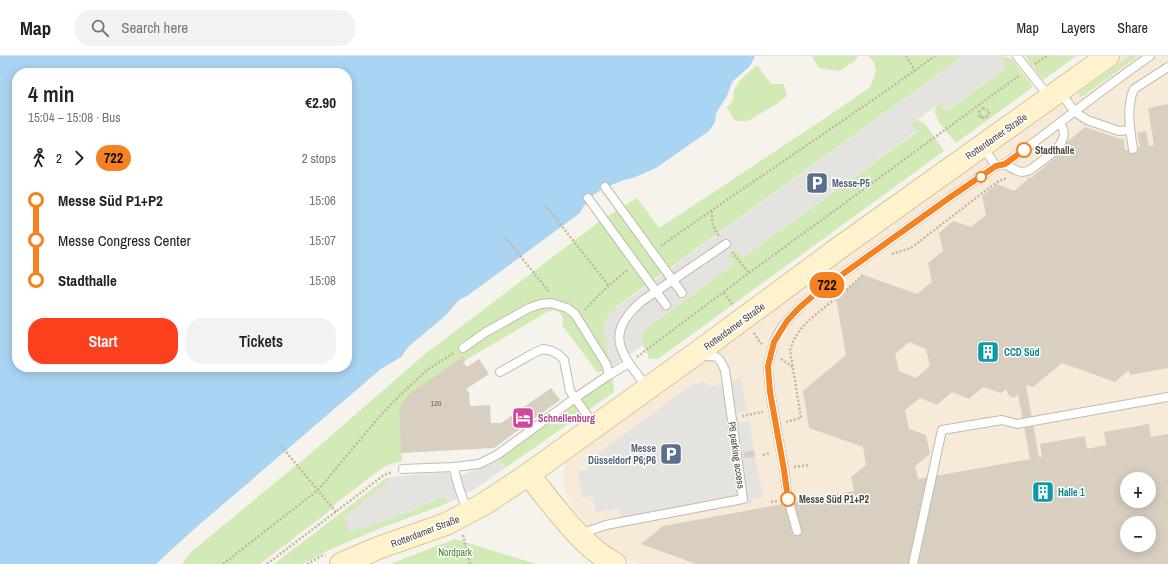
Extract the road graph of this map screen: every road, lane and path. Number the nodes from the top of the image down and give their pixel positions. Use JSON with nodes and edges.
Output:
{"nodes":[{"id":1,"x":906,"y":56,"type":"edge"},
{"id":2,"x":935,"y":56,"type":"edge"},
{"id":3,"x":1017,"y":56,"type":"edge"},
{"id":4,"x":1047,"y":56,"type":"edge"},
{"id":5,"x":1108,"y":56,"type":"edge"},
{"id":6,"x":1150,"y":56,"type":"edge"},
{"id":7,"x":1168,"y":67,"type":"edge"},
{"id":8,"x":1028,"y":69,"type":"junction"},
{"id":9,"x":915,"y":71,"type":"junction"},
{"id":10,"x":1055,"y":95,"type":"junction"},
{"id":11,"x":1075,"y":112,"type":"junction"},
{"id":12,"x":994,"y":113,"type":"dead end"},
{"id":13,"x":979,"y":116,"type":"dead end"},
{"id":14,"x":1059,"y":124,"type":"junction"},
{"id":15,"x":1130,"y":130,"type":"junction"},
{"id":16,"x":982,"y":146,"type":"junction"},
{"id":17,"x":1133,"y":148,"type":"dead end"},
{"id":18,"x":1005,"y":164,"type":"junction"},
{"id":19,"x":996,"y":166,"type":"junction"},
{"id":20,"x":1009,"y":177,"type":"dead end"},
{"id":21,"x":605,"y":187,"type":"dead end"},
{"id":22,"x":588,"y":198,"type":"dead end"},
{"id":23,"x":545,"y":205,"type":"dead end"},
{"id":24,"x":506,"y":237,"type":"dead end"},
{"id":25,"x":726,"y":244,"type":"dead end"},
{"id":26,"x":652,"y":253,"type":"junction"},
{"id":27,"x":886,"y":256,"type":"dead end"},
{"id":28,"x":636,"y":265,"type":"junction"},
{"id":29,"x":869,"y":270,"type":"dead end"},
{"id":30,"x":673,"y":280,"type":"junction"},
{"id":31,"x":609,"y":286,"type":"junction"},
{"id":32,"x":656,"y":292,"type":"junction"},
{"id":33,"x":682,"y":293,"type":"dead end"},
{"id":34,"x":553,"y":297,"type":"dead end"},
{"id":35,"x":666,"y":305,"type":"dead end"},
{"id":36,"x":579,"y":319,"type":"junction"},
{"id":37,"x":463,"y":348,"type":"joint"},
{"id":38,"x":694,"y":356,"type":"junction"},
{"id":39,"x":629,"y":363,"type":"junction"},
{"id":40,"x":500,"y":372,"type":"dead end"},
{"id":41,"x":609,"y":375,"type":"junction"},
{"id":42,"x":647,"y":388,"type":"junction"},
{"id":43,"x":1168,"y":397,"type":"edge"},
{"id":44,"x":575,"y":398,"type":"junction"},
{"id":45,"x":774,"y":410,"type":"junction"},
{"id":46,"x":732,"y":418,"type":"junction"},
{"id":47,"x":776,"y":424,"type":"junction"},
{"id":48,"x":595,"y":426,"type":"junction"},
{"id":49,"x":281,"y":446,"type":"dead end"},
{"id":50,"x":810,"y":465,"type":"dead end"},
{"id":51,"x":454,"y":467,"type":"junction"},
{"id":52,"x":403,"y":469,"type":"joint"},
{"id":53,"x":784,"y":470,"type":"junction"},
{"id":54,"x":529,"y":474,"type":"junction"},
{"id":55,"x":318,"y":490,"type":"junction"},
{"id":56,"x":336,"y":512,"type":"junction"},
{"id":57,"x":462,"y":516,"type":"junction"},
{"id":58,"x":797,"y":531,"type":"dead end"},
{"id":59,"x":577,"y":535,"type":"junction"},
{"id":60,"x":223,"y":564,"type":"edge"},
{"id":61,"x":267,"y":564,"type":"edge"},
{"id":62,"x":341,"y":564,"type":"edge"},
{"id":63,"x":470,"y":564,"type":"edge"},
{"id":64,"x":615,"y":564,"type":"edge"},
{"id":65,"x":913,"y":564,"type":"edge"}],
"edges":[{"from":1,"to":9,"type":"path"},
{"from":2,"to":9,"type":"path"},
{"from":3,"to":8,"type":"lane"},
{"from":4,"to":8,"type":"path"},
{"from":5,"to":10,"type":"street","name":"Rotterdamer Straße"},
{"from":6,"to":11,"type":"lane"},
{"from":7,"to":15,"type":"lane"},
{"from":8,"to":10,"type":"lane"},
{"from":8,"to":39,"type":"path"},
{"from":9,"to":26,"type":"path"},
{"from":10,"to":11,"type":"lane"},
{"from":10,"to":16,"type":"street","name":"Rotterdamer Straße"},
{"from":11,"to":14,"type":"lane"},
{"from":11,"to":15,"type":"lane"},
{"from":12,"to":13,"type":"path","bridge":true},
{"from":14,"to":18,"type":"lane"},
{"from":14,"to":18,"type":"lane"},
{"from":15,"to":17,"type":"lane"},
{"from":16,"to":19,"type":"lane"},
{"from":16,"to":38,"type":"street","name":"Rotterdamer Straße"},
{"from":18,"to":19,"type":"lane"},
{"from":19,"to":45,"type":"lane"},
{"from":20,"to":27,"type":"path"},
{"from":21,"to":26,"type":"lane"},
{"from":22,"to":28,"type":"lane"},
{"from":23,"to":31,"type":"path"},
{"from":24,"to":34,"type":"path"},
{"from":25,"to":30,"type":"lane"},
{"from":26,"to":30,"type":"lane"},
{"from":28,"to":31,"type":"path"},
{"from":28,"to":32,"type":"lane"},
{"from":29,"to":47,"type":"path"},
{"from":30,"to":32,"type":"lane"},
{"from":30,"to":33,"type":"lane"},
{"from":31,"to":36,"type":"path"},
{"from":32,"to":35,"type":"lane"},
{"from":32,"to":39,"type":"lane"},
{"from":36,"to":37,"type":"lane"},
{"from":36,"to":41,"type":"lane"},
{"from":37,"to":55,"type":"path"},
{"from":38,"to":42,"type":"street","name":"Rotterdamer Straße"},
{"from":38,"to":46,"type":"lane","name":"P6 parking access"},
{"from":39,"to":41,"type":"lane"},
{"from":39,"to":42,"type":"lane"},
{"from":40,"to":44,"type":"lane"},
{"from":41,"to":44,"type":"lane"},
{"from":42,"to":48,"type":"street","name":"Rotterdamer Straße"},
{"from":43,"to":65,"type":"lane"},
{"from":44,"to":48,"type":"lane"},
{"from":44,"to":51,"type":"lane"},
{"from":45,"to":46,"type":"path"},
{"from":45,"to":47,"type":"lane"},
{"from":46,"to":59,"type":"lane","name":"P6 parking access"},
{"from":47,"to":53,"type":"lane"},
{"from":48,"to":54,"type":"street","name":"Rotterdamer Straße"},
{"from":49,"to":55,"type":"path"},
{"from":50,"to":53,"type":"path"},
{"from":51,"to":52,"type":"lane"},
{"from":51,"to":57,"type":"lane"},
{"from":52,"to":56,"type":"path"},
{"from":53,"to":58,"type":"lane"},
{"from":54,"to":57,"type":"street","name":"Rotterdamer Straße"},
{"from":54,"to":59,"type":"street"},
{"from":55,"to":56,"type":"path"},
{"from":55,"to":60,"type":"path"},
{"from":56,"to":61,"type":"path"},
{"from":57,"to":62,"type":"street","name":"Rotterdamer Straße"},
{"from":57,"to":63,"type":"path"},
{"from":59,"to":64,"type":"street"}]}
